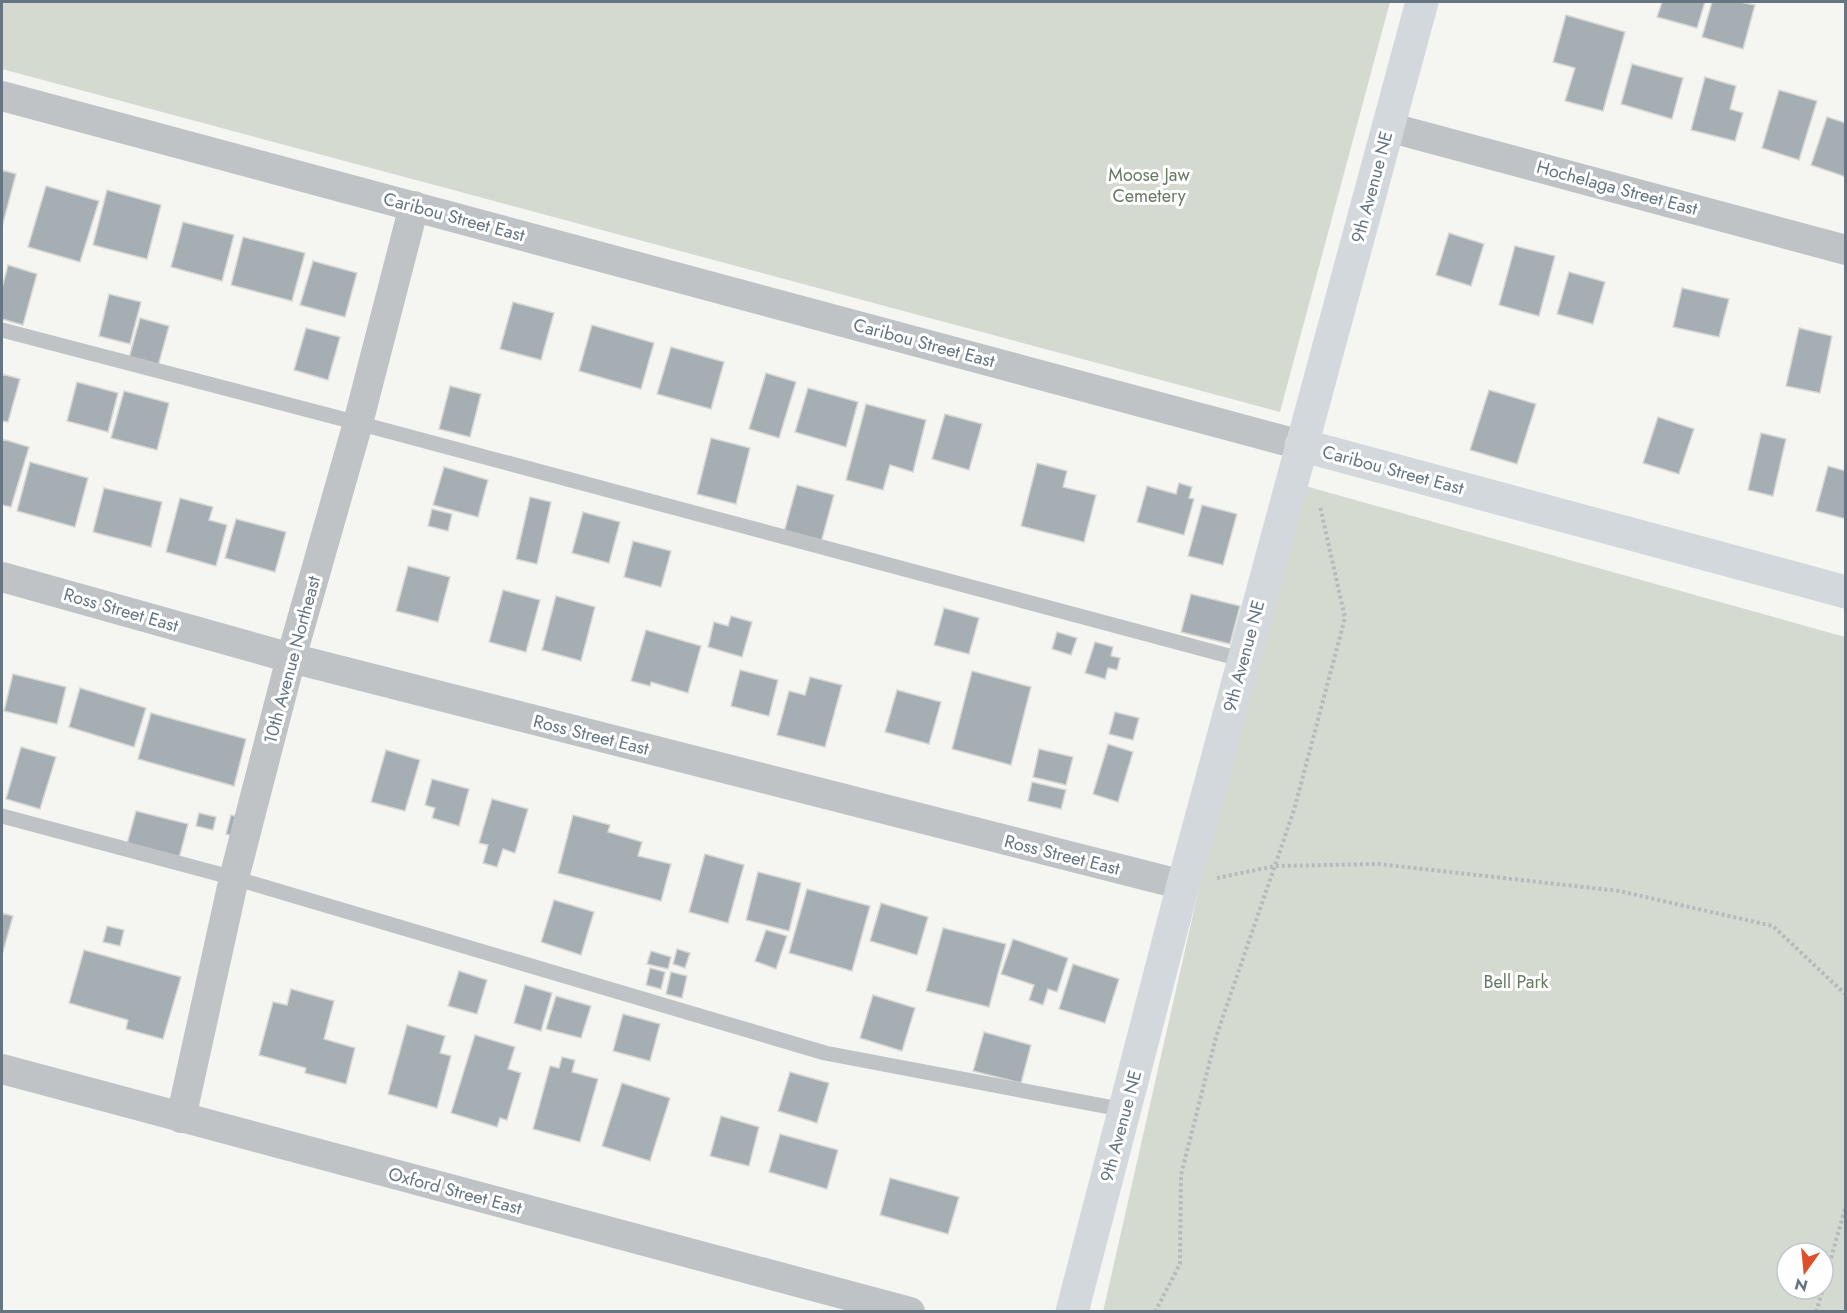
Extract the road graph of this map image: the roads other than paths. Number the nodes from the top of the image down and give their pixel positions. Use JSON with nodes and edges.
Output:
{"nodes":[{"id":1,"x":1422,"y":2,"type":"edge"},
{"id":2,"x":2,"y":96,"type":"edge"},
{"id":3,"x":1388,"y":127,"type":"junction"},
{"id":4,"x":414,"y":206,"type":"junction"},
{"id":5,"x":1845,"y":250,"type":"edge"},
{"id":6,"x":2,"y":330,"type":"edge"},
{"id":7,"x":358,"y":423,"type":"junction"},
{"id":8,"x":1301,"y":445,"type":"junction"},
{"id":9,"x":2,"y":577,"type":"edge"},
{"id":10,"x":1845,"y":592,"type":"edge"},
{"id":11,"x":1245,"y":653,"type":"junction"},
{"id":12,"x":291,"y":658,"type":"junction"},
{"id":13,"x":2,"y":816,"type":"edge"},
{"id":14,"x":234,"y":878,"type":"junction"},
{"id":15,"x":1183,"y":885,"type":"junction"},
{"id":16,"x":2,"y":1069,"type":"edge"},
{"id":17,"x":1125,"y":1110,"type":"junction"},
{"id":18,"x":181,"y":1118,"type":"junction"},
{"id":19,"x":910,"y":1311,"type":"edge"},
{"id":20,"x":1072,"y":1311,"type":"edge"}],
"edges":[{"from":1,"to":3,"type":"street","name":"9th Avenue NE"},
{"from":2,"to":4,"type":"street","name":"Caribou Street East"},
{"from":3,"to":5,"type":"street","name":"Hochelaga Street East"},
{"from":3,"to":8,"type":"street","name":"9th Avenue NE"},
{"from":4,"to":7,"type":"street","name":"10th Avenue Northeast"},
{"from":4,"to":8,"type":"street","name":"Caribou Street East"},
{"from":6,"to":7,"type":"lane"},
{"from":7,"to":11,"type":"lane"},
{"from":7,"to":12,"type":"street","name":"10th Avenue Northeast"},
{"from":8,"to":10,"type":"street","name":"Caribou Street East"},
{"from":8,"to":11,"type":"street","name":"9th Avenue NE"},
{"from":9,"to":12,"type":"street","name":"Ross Street East"},
{"from":11,"to":15,"type":"street","name":"9th Avenue NE"},
{"from":12,"to":14,"type":"street","name":"10th Avenue Northeast"},
{"from":12,"to":15,"type":"street","name":"Ross Street East"},
{"from":13,"to":14,"type":"lane"},
{"from":14,"to":17,"type":"lane"},
{"from":14,"to":18,"type":"street","name":"10th Avenue Northeast"},
{"from":15,"to":17,"type":"street","name":"9th Avenue NE"},
{"from":16,"to":18,"type":"street","name":"Oxford Street East"},
{"from":17,"to":20,"type":"street","name":"9th Avenue NE"},
{"from":18,"to":19,"type":"street","name":"Oxford Street East"}]}
